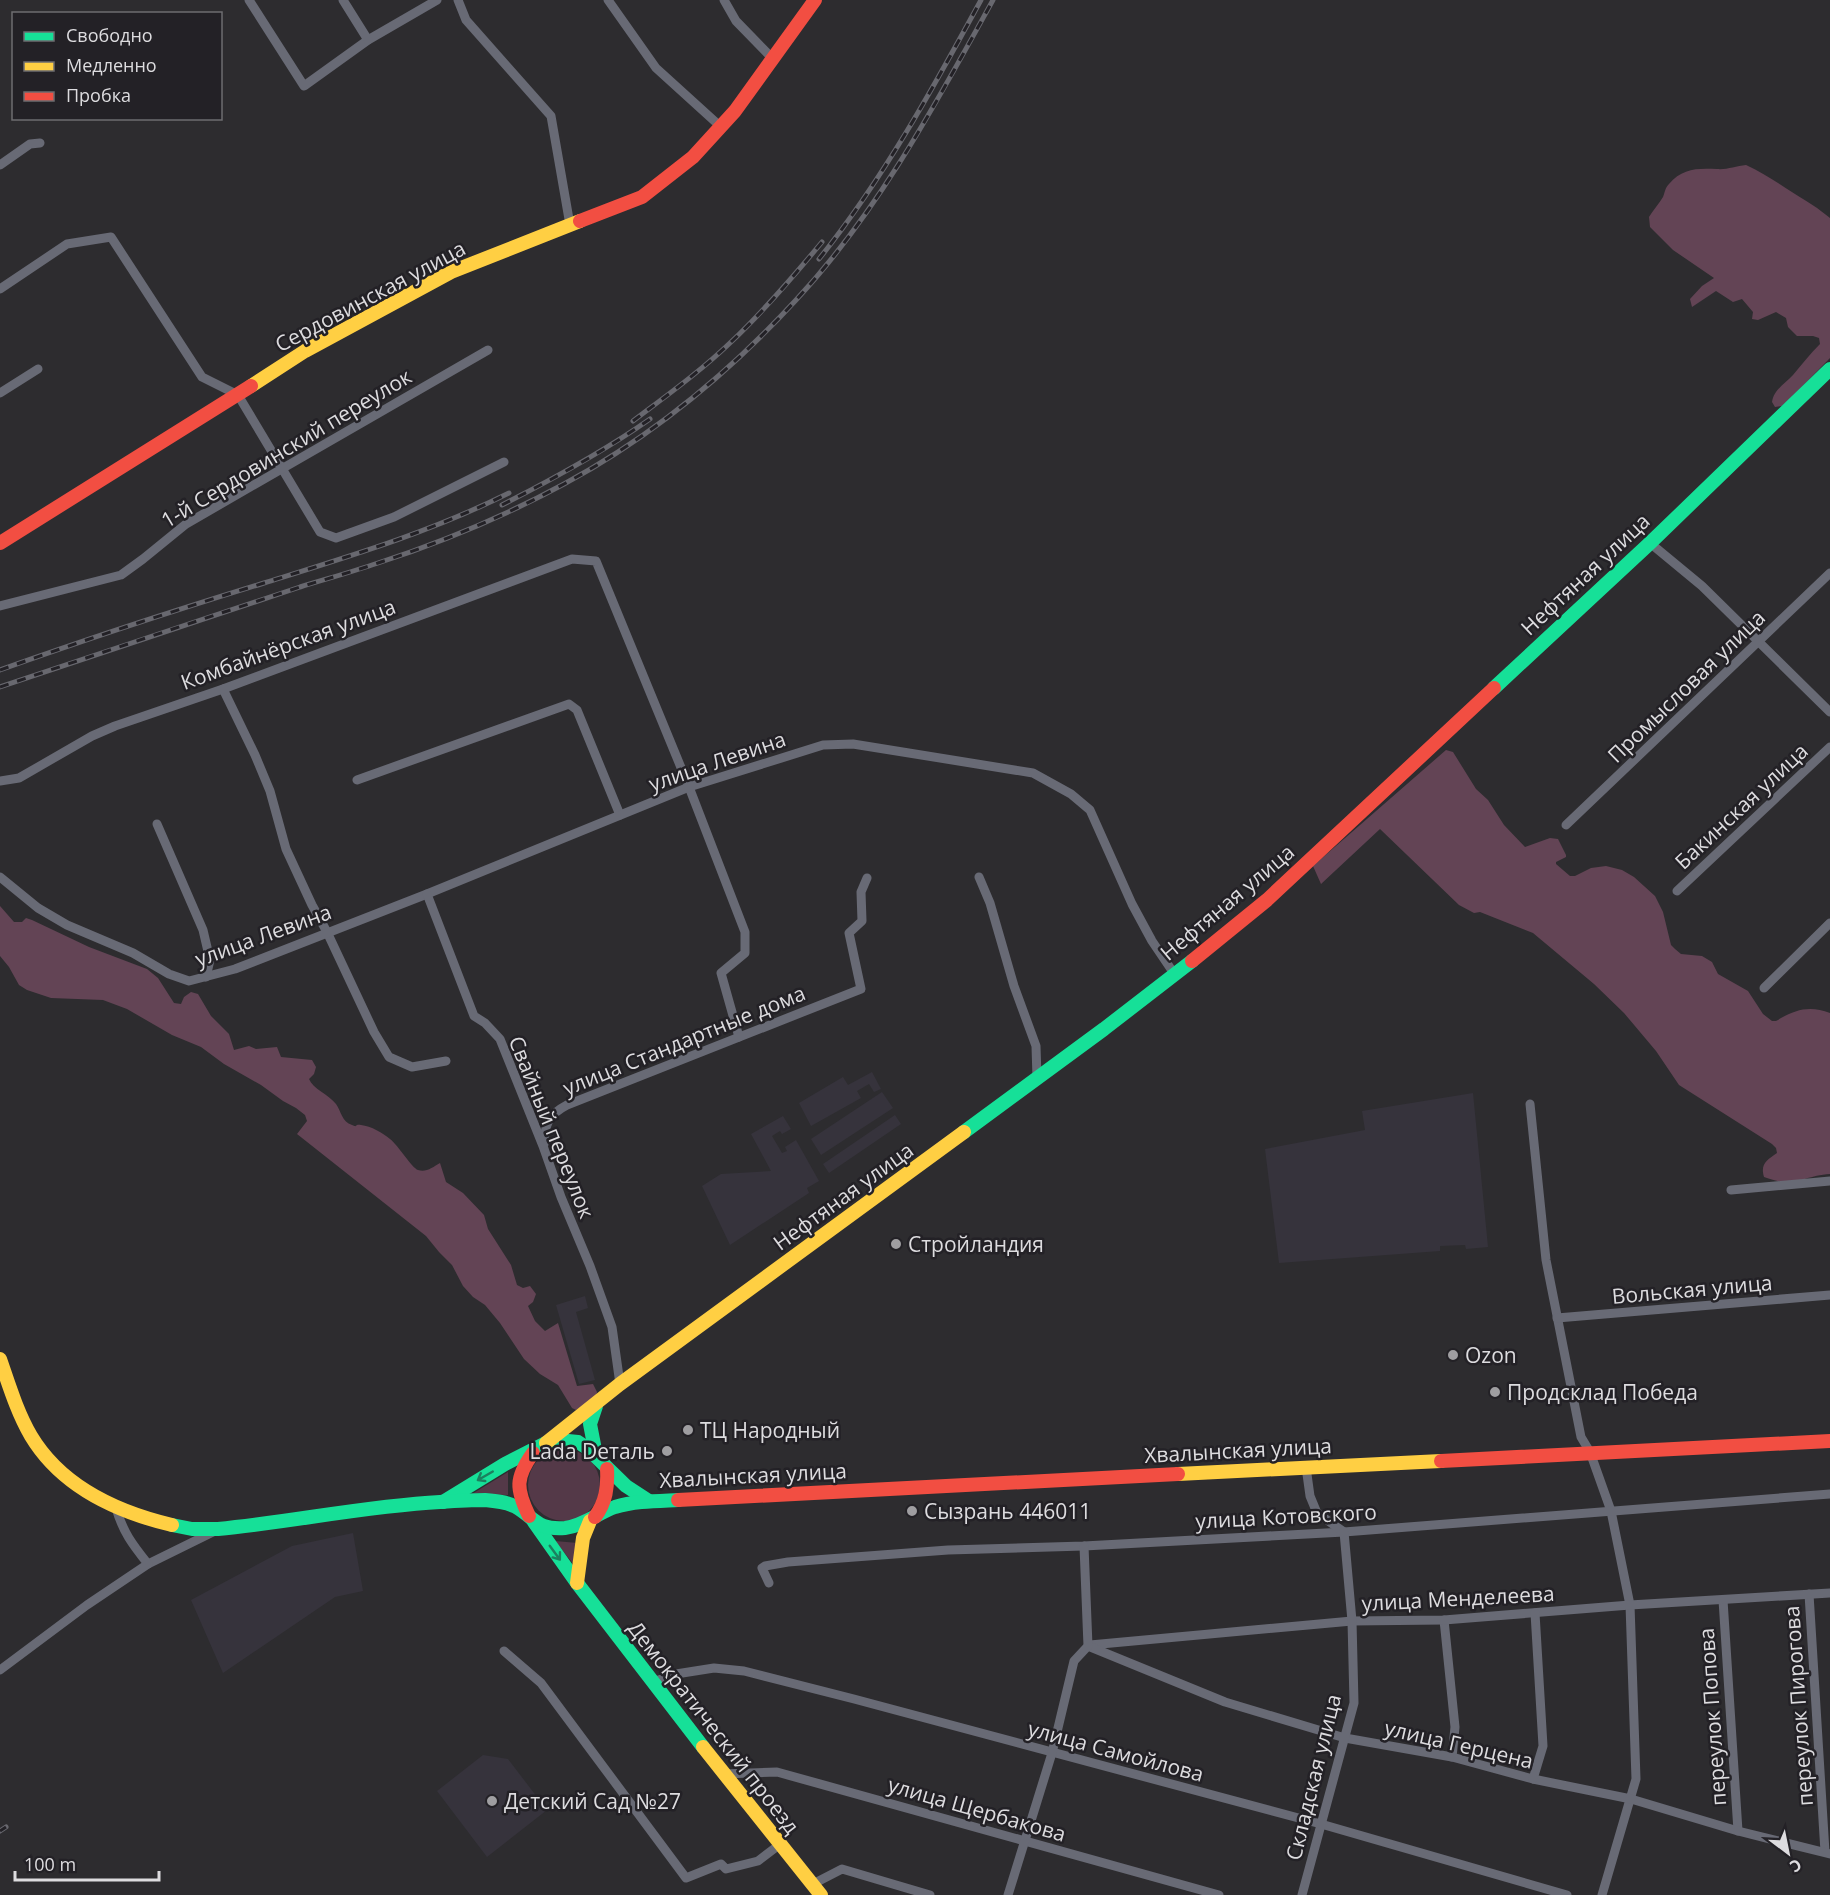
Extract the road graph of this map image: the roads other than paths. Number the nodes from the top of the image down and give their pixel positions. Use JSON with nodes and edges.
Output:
{"nodes":[{"id":1,"x":249,"y":0,"type":"edge"},
{"id":2,"x":343,"y":0,"type":"edge"},
{"id":3,"x":437,"y":0,"type":"edge"},
{"id":4,"x":458,"y":0,"type":"edge"},
{"id":5,"x":608,"y":0,"type":"edge"},
{"id":6,"x":724,"y":0,"type":"edge"},
{"id":7,"x":815,"y":0,"type":"edge"},
{"id":8,"x":368,"y":40,"type":"junction"},
{"id":9,"x":773,"y":59,"type":"junction"},
{"id":10,"x":721,"y":127,"type":"junction"},
{"id":11,"x":40,"y":142,"type":"dead end"},
{"id":12,"x":0,"y":165,"type":"edge"},
{"id":13,"x":570,"y":225,"type":"junction"},
{"id":14,"x":0,"y":289,"type":"edge"},
{"id":15,"x":488,"y":350,"type":"dead end"},
{"id":16,"x":38,"y":369,"type":"dead end"},
{"id":17,"x":1830,"y":369,"type":"edge"},
{"id":18,"x":0,"y":393,"type":"edge"},
{"id":19,"x":238,"y":395,"type":"junction"},
{"id":20,"x":504,"y":462,"type":"dead end"},
{"id":21,"x":282,"y":468,"type":"junction"},
{"id":22,"x":0,"y":543,"type":"edge"},
{"id":23,"x":1650,"y":543,"type":"junction"},
{"id":24,"x":1830,"y":573,"type":"edge"},
{"id":25,"x":0,"y":606,"type":"edge"},
{"id":26,"x":1759,"y":642,"type":"junction"},
{"id":27,"x":223,"y":690,"type":"junction"},
{"id":28,"x":1830,"y":712,"type":"edge"},
{"id":29,"x":1830,"y":747,"type":"edge"},
{"id":30,"x":357,"y":780,"type":"dead end"},
{"id":31,"x":0,"y":781,"type":"edge"},
{"id":32,"x":689,"y":787,"type":"junction"},
{"id":33,"x":620,"y":815,"type":"junction"},
{"id":34,"x":157,"y":824,"type":"dead end"},
{"id":35,"x":1566,"y":825,"type":"dead end"},
{"id":36,"x":0,"y":877,"type":"edge"},
{"id":37,"x":979,"y":877,"type":"dead end"},
{"id":38,"x":867,"y":878,"type":"dead end"},
{"id":39,"x":1677,"y":891,"type":"dead end"},
{"id":40,"x":427,"y":894,"type":"junction"},
{"id":41,"x":1830,"y":922,"type":"edge"},
{"id":42,"x":327,"y":932,"type":"junction"},
{"id":43,"x":1175,"y":975,"type":"junction"},
{"id":44,"x":206,"y":977,"type":"junction"},
{"id":45,"x":1764,"y":988,"type":"dead end"},
{"id":46,"x":739,"y":1037,"type":"junction"},
{"id":47,"x":446,"y":1061,"type":"dead end"},
{"id":48,"x":1037,"y":1078,"type":"junction"},
{"id":49,"x":1530,"y":1104,"type":"dead end"},
{"id":50,"x":543,"y":1146,"type":"junction"},
{"id":51,"x":1830,"y":1181,"type":"edge"},
{"id":52,"x":1731,"y":1190,"type":"dead end"},
{"id":53,"x":1830,"y":1295,"type":"edge"},
{"id":54,"x":1557,"y":1318,"type":"junction"},
{"id":55,"x":0,"y":1359,"type":"edge"},
{"id":56,"x":620,"y":1384,"type":"junction"},
{"id":57,"x":598,"y":1402,"type":"junction"},
{"id":58,"x":1830,"y":1441,"type":"edge"},
{"id":59,"x":542,"y":1445,"type":"junction"},
{"id":60,"x":1590,"y":1452,"type":"junction"},
{"id":61,"x":596,"y":1455,"type":"junction"},
{"id":62,"x":1306,"y":1467,"type":"junction"},
{"id":63,"x":607,"y":1469,"type":"junction"},
{"id":64,"x":1830,"y":1494,"type":"edge"},
{"id":65,"x":649,"y":1501,"type":"junction"},
{"id":66,"x":443,"y":1502,"type":"junction"},
{"id":67,"x":116,"y":1508,"type":"junction"},
{"id":68,"x":1611,"y":1512,"type":"junction"},
{"id":69,"x":592,"y":1519,"type":"junction"},
{"id":70,"x":532,"y":1520,"type":"junction"},
{"id":71,"x":220,"y":1528,"type":"junction"},
{"id":72,"x":1344,"y":1532,"type":"junction"},
{"id":73,"x":1084,"y":1546,"type":"junction"},
{"id":74,"x":148,"y":1564,"type":"junction"},
{"id":75,"x":577,"y":1583,"type":"junction"},
{"id":76,"x":769,"y":1583,"type":"dead end"},
{"id":77,"x":1830,"y":1593,"type":"edge"},
{"id":78,"x":1809,"y":1594,"type":"junction"},
{"id":79,"x":1723,"y":1600,"type":"junction"},
{"id":80,"x":1629,"y":1605,"type":"junction"},
{"id":81,"x":1535,"y":1612,"type":"junction"},
{"id":82,"x":1444,"y":1620,"type":"junction"},
{"id":83,"x":1352,"y":1621,"type":"junction"},
{"id":84,"x":1088,"y":1646,"type":"junction"},
{"id":85,"x":504,"y":1651,"type":"dead end"},
{"id":86,"x":0,"y":1670,"type":"edge"},
{"id":87,"x":653,"y":1682,"type":"junction"},
{"id":88,"x":1345,"y":1738,"type":"junction"},
{"id":89,"x":1052,"y":1753,"type":"junction"},
{"id":90,"x":1452,"y":1757,"type":"junction"},
{"id":91,"x":723,"y":1774,"type":"junction"},
{"id":92,"x":1533,"y":1779,"type":"junction"},
{"id":93,"x":1631,"y":1799,"type":"junction"},
{"id":94,"x":1321,"y":1824,"type":"junction"},
{"id":95,"x":1738,"y":1831,"type":"junction"},
{"id":96,"x":1025,"y":1841,"type":"junction"},
{"id":97,"x":779,"y":1845,"type":"junction"},
{"id":98,"x":1827,"y":1853,"type":"edge"},
{"id":99,"x":816,"y":1890,"type":"edge"},
{"id":100,"x":930,"y":1895,"type":"edge"},
{"id":101,"x":1008,"y":1895,"type":"edge"},
{"id":102,"x":1219,"y":1895,"type":"edge"},
{"id":103,"x":1302,"y":1895,"type":"edge"},
{"id":104,"x":1568,"y":1895,"type":"edge"},
{"id":105,"x":1602,"y":1895,"type":"edge"}],
"edges":[{"from":1,"to":8,"type":"street"},
{"from":2,"to":8,"type":"street"},
{"from":3,"to":8,"type":"street"},
{"from":4,"to":13,"type":"street"},
{"from":5,"to":10,"type":"street"},
{"from":6,"to":9,"type":"street"},
{"from":7,"to":9,"type":"main road","name":"Сердовинская улица"},
{"from":9,"to":10,"type":"main road","name":"Сердовинская улица"},
{"from":10,"to":13,"type":"main road","name":"Сердовинская улица"},
{"from":11,"to":12,"type":"street"},
{"from":13,"to":19,"type":"main road","name":"Сердовинская улица"},
{"from":14,"to":19,"type":"street"},
{"from":15,"to":21,"type":"street","name":"1-й Сердовинский переулок"},
{"from":16,"to":18,"type":"street"},
{"from":17,"to":23,"type":"main road","name":"Нефтяная улица"},
{"from":19,"to":21,"type":"street"},
{"from":19,"to":22,"type":"main road","name":"Сердовинская улица"},
{"from":20,"to":21,"type":"street"},
{"from":21,"to":25,"type":"street","name":"1-й Сердовинский переулок"},
{"from":23,"to":26,"type":"street"},
{"from":23,"to":43,"type":"main road","name":"Нефтяная улица"},
{"from":24,"to":26,"type":"street","name":"Промысловая улица"},
{"from":26,"to":28,"type":"street"},
{"from":26,"to":35,"type":"street","name":"Промысловая улица"},
{"from":27,"to":31,"type":"street","name":"Комбайнёрская улица"},
{"from":27,"to":32,"type":"street","name":"Комбайнёрская улица"},
{"from":27,"to":42,"type":"street"},
{"from":29,"to":39,"type":"street","name":"Бакинская улица"},
{"from":30,"to":33,"type":"street"},
{"from":32,"to":33,"type":"street","name":"улица Левина"},
{"from":32,"to":43,"type":"street","name":"улица Левина"},
{"from":32,"to":46,"type":"street"},
{"from":33,"to":40,"type":"street","name":"улица Левина"},
{"from":34,"to":44,"type":"street"},
{"from":36,"to":44,"type":"street","name":"улица Левина"},
{"from":37,"to":48,"type":"street"},
{"from":38,"to":46,"type":"street","name":"улица Стандартные дома"},
{"from":40,"to":42,"type":"street","name":"улица Левина"},
{"from":40,"to":50,"type":"street","name":"Свайный переулок"},
{"from":41,"to":45,"type":"street"},
{"from":42,"to":44,"type":"street","name":"улица Левина"},
{"from":42,"to":47,"type":"street"},
{"from":43,"to":48,"type":"main road","name":"Нефтяная улица"},
{"from":46,"to":50,"type":"street","name":"улица Стандартные дома"},
{"from":48,"to":56,"type":"main road","name":"Нефтяная улица"},
{"from":49,"to":54,"type":"street"},
{"from":50,"to":56,"type":"street","name":"Свайный переулок"},
{"from":51,"to":52,"type":"street"},
{"from":53,"to":54,"type":"street","name":"Вольская улица"},
{"from":54,"to":60,"type":"street"},
{"from":55,"to":67,"type":"main road"},
{"from":56,"to":57,"type":"main road","name":"Нефтяная улица"},
{"from":57,"to":59,"type":"main road","name":"Нефтяная улица"},
{"from":57,"to":61,"type":"main road"},
{"from":58,"to":60,"type":"main road","name":"Хвалынская улица"},
{"from":59,"to":61,"type":"main road"},
{"from":59,"to":66,"type":"main road","one_way":true},
{"from":59,"to":70,"type":"main road"},
{"from":60,"to":62,"type":"main road","name":"Хвалынская улица"},
{"from":60,"to":68,"type":"street"},
{"from":61,"to":63,"type":"main road"},
{"from":62,"to":65,"type":"main road","name":"Хвалынская улица"},
{"from":62,"to":72,"type":"street"},
{"from":63,"to":65,"type":"main road"},
{"from":63,"to":69,"type":"main road"},
{"from":64,"to":68,"type":"street","name":"улица Котовского"},
{"from":65,"to":69,"type":"main road","name":"Хвалынская улица"},
{"from":66,"to":70,"type":"main road"},
{"from":66,"to":71,"type":"main road"},
{"from":67,"to":71,"type":"main road"},
{"from":67,"to":74,"type":"street"},
{"from":68,"to":72,"type":"street","name":"улица Котовского"},
{"from":68,"to":80,"type":"street"},
{"from":69,"to":70,"type":"main road"},
{"from":69,"to":75,"type":"main road"},
{"from":70,"to":75,"type":"main road","name":"Демократический проезд","one_way":true},
{"from":71,"to":74,"type":"street"},
{"from":72,"to":73,"type":"street","name":"улица Котовского"},
{"from":72,"to":83,"type":"street","name":"Складская улица"},
{"from":73,"to":76,"type":"street","name":"улица Котовского"},
{"from":73,"to":84,"type":"street"},
{"from":74,"to":86,"type":"street"},
{"from":75,"to":87,"type":"main road","name":"Демократический проезд"},
{"from":77,"to":78,"type":"street","name":"улица Менделеева"},
{"from":78,"to":79,"type":"street","name":"улица Менделеева"},
{"from":78,"to":98,"type":"street","name":"переулок Пирогова"},
{"from":79,"to":80,"type":"street","name":"улица Менделеева"},
{"from":79,"to":95,"type":"street","name":"переулок Попова"},
{"from":80,"to":81,"type":"street","name":"улица Менделеева"},
{"from":80,"to":93,"type":"street"},
{"from":81,"to":82,"type":"street","name":"улица Менделеева"},
{"from":81,"to":92,"type":"street"},
{"from":82,"to":83,"type":"street","name":"улица Менделеева"},
{"from":82,"to":90,"type":"street"},
{"from":83,"to":84,"type":"street","name":"улица Менделеева"},
{"from":83,"to":88,"type":"street","name":"Складская улица"},
{"from":84,"to":88,"type":"street","name":"улица Герцена"},
{"from":84,"to":89,"type":"street"},
{"from":85,"to":97,"type":"street"},
{"from":87,"to":89,"type":"street","name":"улица Самойлова"},
{"from":87,"to":91,"type":"main road","name":"Демократический проезд"},
{"from":88,"to":90,"type":"street","name":"улица Герцена"},
{"from":88,"to":94,"type":"street","name":"Складская улица"},
{"from":89,"to":94,"type":"street","name":"улица Самойлова"},
{"from":89,"to":96,"type":"street"},
{"from":90,"to":92,"type":"street","name":"улица Герцена"},
{"from":91,"to":96,"type":"street","name":"улица Щербакова"},
{"from":91,"to":97,"type":"main road","name":"Демократический проезд"},
{"from":92,"to":93,"type":"street","name":"улица Герцена"},
{"from":93,"to":95,"type":"street","name":"улица Герцена"},
{"from":93,"to":105,"type":"street"},
{"from":94,"to":103,"type":"street","name":"Складская улица"},
{"from":94,"to":104,"type":"street","name":"улица Самойлова"},
{"from":95,"to":98,"type":"street","name":"улица Герцена"},
{"from":96,"to":101,"type":"street"},
{"from":96,"to":102,"type":"street","name":"улица Щербакова"},
{"from":97,"to":99,"type":"main road","name":"Демократический проезд"},
{"from":99,"to":100,"type":"street"}]}
